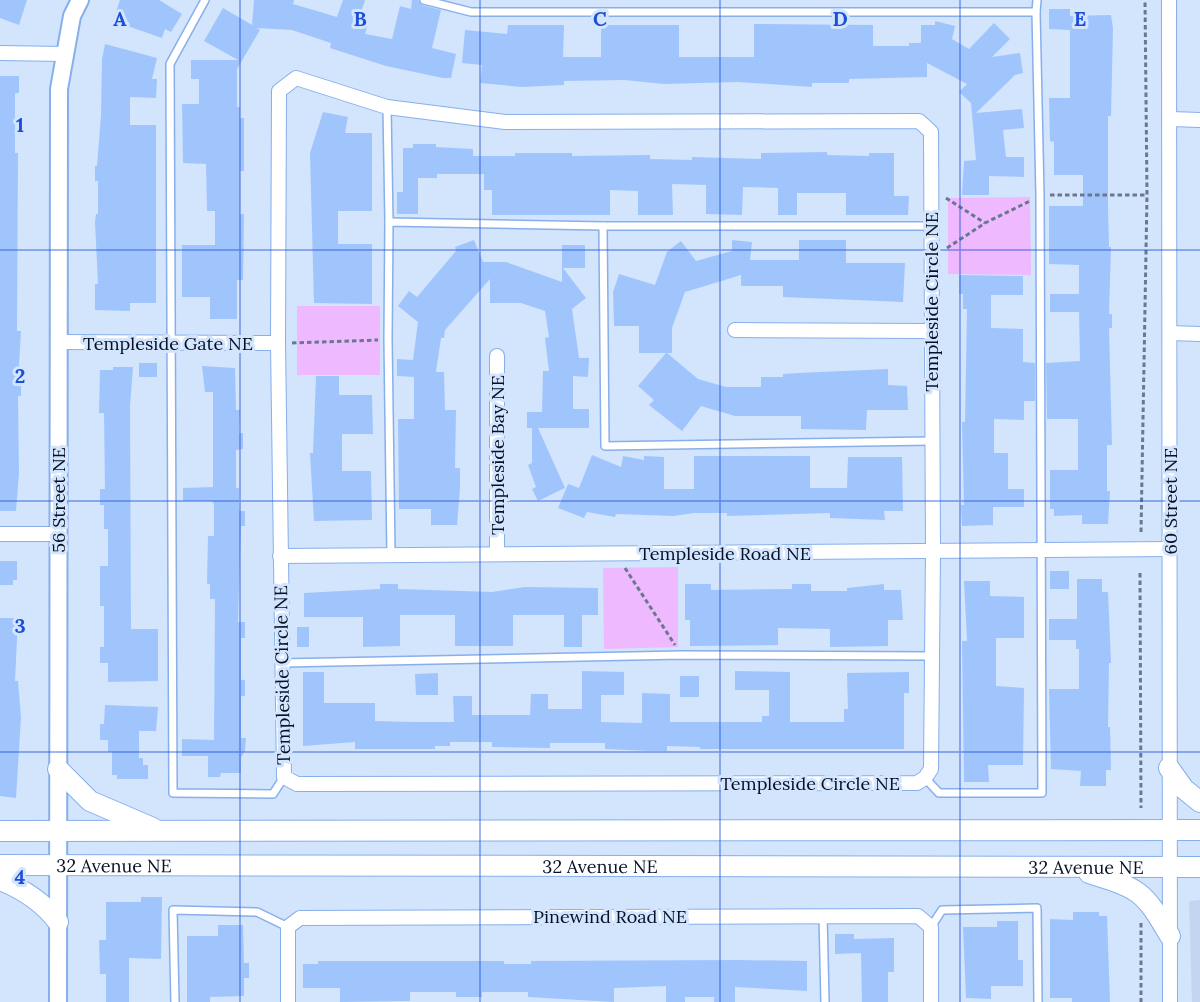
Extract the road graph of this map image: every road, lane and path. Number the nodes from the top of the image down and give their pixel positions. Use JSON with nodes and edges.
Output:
{"nodes":[{"id":1,"x":80,"y":0,"type":"edge"},
{"id":2,"x":205,"y":0,"type":"edge"},
{"id":3,"x":424,"y":0,"type":"edge"},
{"id":4,"x":1037,"y":0,"type":"edge"},
{"id":5,"x":1145,"y":0,"type":"edge"},
{"id":6,"x":1169,"y":0,"type":"edge"},
{"id":7,"x":1036,"y":12,"type":"junction"},
{"id":8,"x":0,"y":53,"type":"edge"},
{"id":9,"x":64,"y":54,"type":"junction"},
{"id":10,"x":387,"y":107,"type":"junction"},
{"id":11,"x":1171,"y":119,"type":"junction"},
{"id":12,"x":1200,"y":120,"type":"edge"},
{"id":13,"x":1040,"y":195,"type":"junction"},
{"id":14,"x":1146,"y":195,"type":"junction"},
{"id":15,"x":930,"y":199,"type":"junction"},
{"id":16,"x":389,"y":222,"type":"junction"},
{"id":17,"x":985,"y":223,"type":"junction"},
{"id":18,"x":603,"y":226,"type":"junction"},
{"id":19,"x":931,"y":226,"type":"junction"},
{"id":20,"x":930,"y":249,"type":"junction"},
{"id":21,"x":735,"y":330,"type":"dead end"},
{"id":22,"x":930,"y":332,"type":"junction"},
{"id":23,"x":1170,"y":333,"type":"junction"},
{"id":24,"x":1200,"y":334,"type":"edge"},
{"id":25,"x":387,"y":339,"type":"junction"},
{"id":26,"x":58,"y":342,"type":"junction"},
{"id":27,"x":172,"y":343,"type":"junction"},
{"id":28,"x":278,"y":343,"type":"junction"},
{"id":29,"x":497,"y":356,"type":"dead end"},
{"id":30,"x":932,"y":441,"type":"junction"},
{"id":31,"x":1141,"y":532,"type":"dead end"},
{"id":32,"x":0,"y":534,"type":"edge"},
{"id":33,"x":58,"y":534,"type":"junction"},
{"id":34,"x":1170,"y":549,"type":"junction"},
{"id":35,"x":1041,"y":550,"type":"junction"},
{"id":36,"x":933,"y":551,"type":"junction"},
{"id":37,"x":497,"y":554,"type":"junction"},
{"id":38,"x":615,"y":554,"type":"junction"},
{"id":39,"x":391,"y":555,"type":"junction"},
{"id":40,"x":280,"y":556,"type":"junction"},
{"id":41,"x":1140,"y":573,"type":"dead end"},
{"id":42,"x":682,"y":655,"type":"junction"},
{"id":43,"x":932,"y":656,"type":"junction"},
{"id":44,"x":281,"y":663,"type":"junction"},
{"id":45,"x":1169,"y":768,"type":"junction"},
{"id":46,"x":58,"y":769,"type":"junction"},
{"id":47,"x":284,"y":777,"type":"junction"},
{"id":48,"x":925,"y":778,"type":"junction"},
{"id":49,"x":1200,"y":802,"type":"edge"},
{"id":50,"x":1141,"y":808,"type":"dead end"},
{"id":51,"x":1170,"y":830,"type":"junction"},
{"id":52,"x":1200,"y":830,"type":"edge"},
{"id":53,"x":0,"y":831,"type":"edge"},
{"id":54,"x":58,"y":831,"type":"junction"},
{"id":55,"x":161,"y":831,"type":"junction"},
{"id":56,"x":0,"y":865,"type":"edge"},
{"id":57,"x":59,"y":865,"type":"junction"},
{"id":58,"x":1070,"y":867,"type":"junction"},
{"id":59,"x":1170,"y":867,"type":"junction"},
{"id":60,"x":1200,"y":867,"type":"edge"},
{"id":61,"x":0,"y":880,"type":"edge"},
{"id":62,"x":1141,"y":913,"type":"dead end"},
{"id":63,"x":823,"y":915,"type":"junction"},
{"id":64,"x":58,"y":922,"type":"junction"},
{"id":65,"x":288,"y":927,"type":"junction"},
{"id":66,"x":931,"y":927,"type":"junction"},
{"id":67,"x":1170,"y":936,"type":"junction"},
{"id":68,"x":58,"y":1002,"type":"edge"},
{"id":69,"x":175,"y":1002,"type":"edge"},
{"id":70,"x":288,"y":1002,"type":"edge"},
{"id":71,"x":825,"y":1002,"type":"edge"},
{"id":72,"x":931,"y":1002,"type":"edge"},
{"id":73,"x":1038,"y":1002,"type":"edge"},
{"id":74,"x":1141,"y":1002,"type":"edge"},
{"id":75,"x":1170,"y":1002,"type":"edge"}],
"edges":[{"from":1,"to":9,"type":"street","name":"56 Street NE"},
{"from":2,"to":27,"type":"lane"},
{"from":3,"to":7,"type":"lane"},
{"from":4,"to":7,"type":"lane"},
{"from":5,"to":14,"type":"path"},
{"from":6,"to":11,"type":"street","name":"60 Street NE"},
{"from":7,"to":13,"type":"lane"},
{"from":8,"to":9,"type":"street"},
{"from":9,"to":26,"type":"street","name":"56 Street NE"},
{"from":10,"to":15,"type":"street","name":"Templeside Circle NE"},
{"from":10,"to":16,"type":"lane"},
{"from":10,"to":28,"type":"street","name":"Templeside Circle NE"},
{"from":11,"to":12,"type":"street"},
{"from":11,"to":23,"type":"street","name":"60 Street NE"},
{"from":13,"to":14,"type":"path"},
{"from":13,"to":17,"type":"path"},
{"from":13,"to":35,"type":"lane"},
{"from":14,"to":31,"type":"path"},
{"from":15,"to":17,"type":"path"},
{"from":15,"to":19,"type":"street","name":"Templeside Circle NE"},
{"from":16,"to":18,"type":"lane"},
{"from":16,"to":25,"type":"lane"},
{"from":17,"to":20,"type":"path"},
{"from":18,"to":19,"type":"lane"},
{"from":18,"to":30,"type":"lane"},
{"from":19,"to":20,"type":"street","name":"Templeside Circle NE"},
{"from":20,"to":22,"type":"street","name":"Templeside Circle NE"},
{"from":21,"to":22,"type":"street"},
{"from":22,"to":30,"type":"street","name":"Templeside Circle NE"},
{"from":23,"to":24,"type":"street"},
{"from":23,"to":34,"type":"street","name":"60 Street NE"},
{"from":25,"to":28,"type":"path"},
{"from":25,"to":39,"type":"lane"},
{"from":26,"to":27,"type":"street","name":"Templeside Gate NE"},
{"from":26,"to":33,"type":"street","name":"56 Street NE"},
{"from":27,"to":28,"type":"street","name":"Templeside Gate NE"},
{"from":27,"to":47,"type":"lane"},
{"from":28,"to":40,"type":"street","name":"Templeside Circle NE"},
{"from":29,"to":37,"type":"street","name":"Templeside Bay NE"},
{"from":30,"to":36,"type":"street","name":"Templeside Circle NE"},
{"from":32,"to":33,"type":"street"},
{"from":33,"to":46,"type":"street","name":"56 Street NE"},
{"from":34,"to":35,"type":"street","name":"Templeside Road NE"},
{"from":34,"to":45,"type":"street","name":"60 Street NE"},
{"from":35,"to":36,"type":"street","name":"Templeside Road NE"},
{"from":35,"to":48,"type":"lane"},
{"from":36,"to":38,"type":"street","name":"Templeside Road NE"},
{"from":36,"to":43,"type":"street","name":"Templeside Circle NE"},
{"from":37,"to":38,"type":"street","name":"Templeside Road NE"},
{"from":37,"to":39,"type":"street","name":"Templeside Road NE"},
{"from":38,"to":42,"type":"path"},
{"from":39,"to":40,"type":"street","name":"Templeside Road NE"},
{"from":40,"to":44,"type":"street","name":"Templeside Circle NE"},
{"from":41,"to":50,"type":"path"},
{"from":42,"to":43,"type":"lane"},
{"from":42,"to":44,"type":"lane"},
{"from":43,"to":48,"type":"street","name":"Templeside Circle NE"},
{"from":44,"to":47,"type":"street","name":"Templeside Circle NE"},
{"from":45,"to":49,"type":"main road"},
{"from":45,"to":51,"type":"street","name":"60 Street NE"},
{"from":46,"to":54,"type":"street","name":"56 Street NE"},
{"from":46,"to":55,"type":"main road"},
{"from":47,"to":48,"type":"street","name":"Templeside Circle NE"},
{"from":51,"to":52,"type":"main road","name":"32 Avenue NE"},
{"from":51,"to":55,"type":"main road","name":"32 Avenue NE"},
{"from":51,"to":59,"type":"street","name":"60 Street NE"},
{"from":53,"to":54,"type":"main road","name":"32 Avenue NE"},
{"from":54,"to":55,"type":"main road","name":"32 Avenue NE"},
{"from":54,"to":57,"type":"street","name":"56 Street NE"},
{"from":56,"to":57,"type":"main road","name":"32 Avenue NE"},
{"from":57,"to":58,"type":"main road","name":"32 Avenue NE"},
{"from":57,"to":64,"type":"street","name":"56 Street NE"},
{"from":58,"to":59,"type":"main road","name":"32 Avenue NE"},
{"from":58,"to":67,"type":"main road"},
{"from":59,"to":60,"type":"main road","name":"32 Avenue NE"},
{"from":59,"to":67,"type":"street","name":"60 Street NE"},
{"from":61,"to":64,"type":"main road"},
{"from":62,"to":74,"type":"path"},
{"from":63,"to":65,"type":"street","name":"Pinewind Road NE"},
{"from":63,"to":66,"type":"street","name":"Pinewind Road NE"},
{"from":63,"to":71,"type":"lane"},
{"from":64,"to":68,"type":"street","name":"56 Street NE"},
{"from":65,"to":69,"type":"lane"},
{"from":65,"to":70,"type":"street"},
{"from":66,"to":72,"type":"street"},
{"from":66,"to":73,"type":"lane"},
{"from":67,"to":75,"type":"street","name":"60 Street NE"}]}
